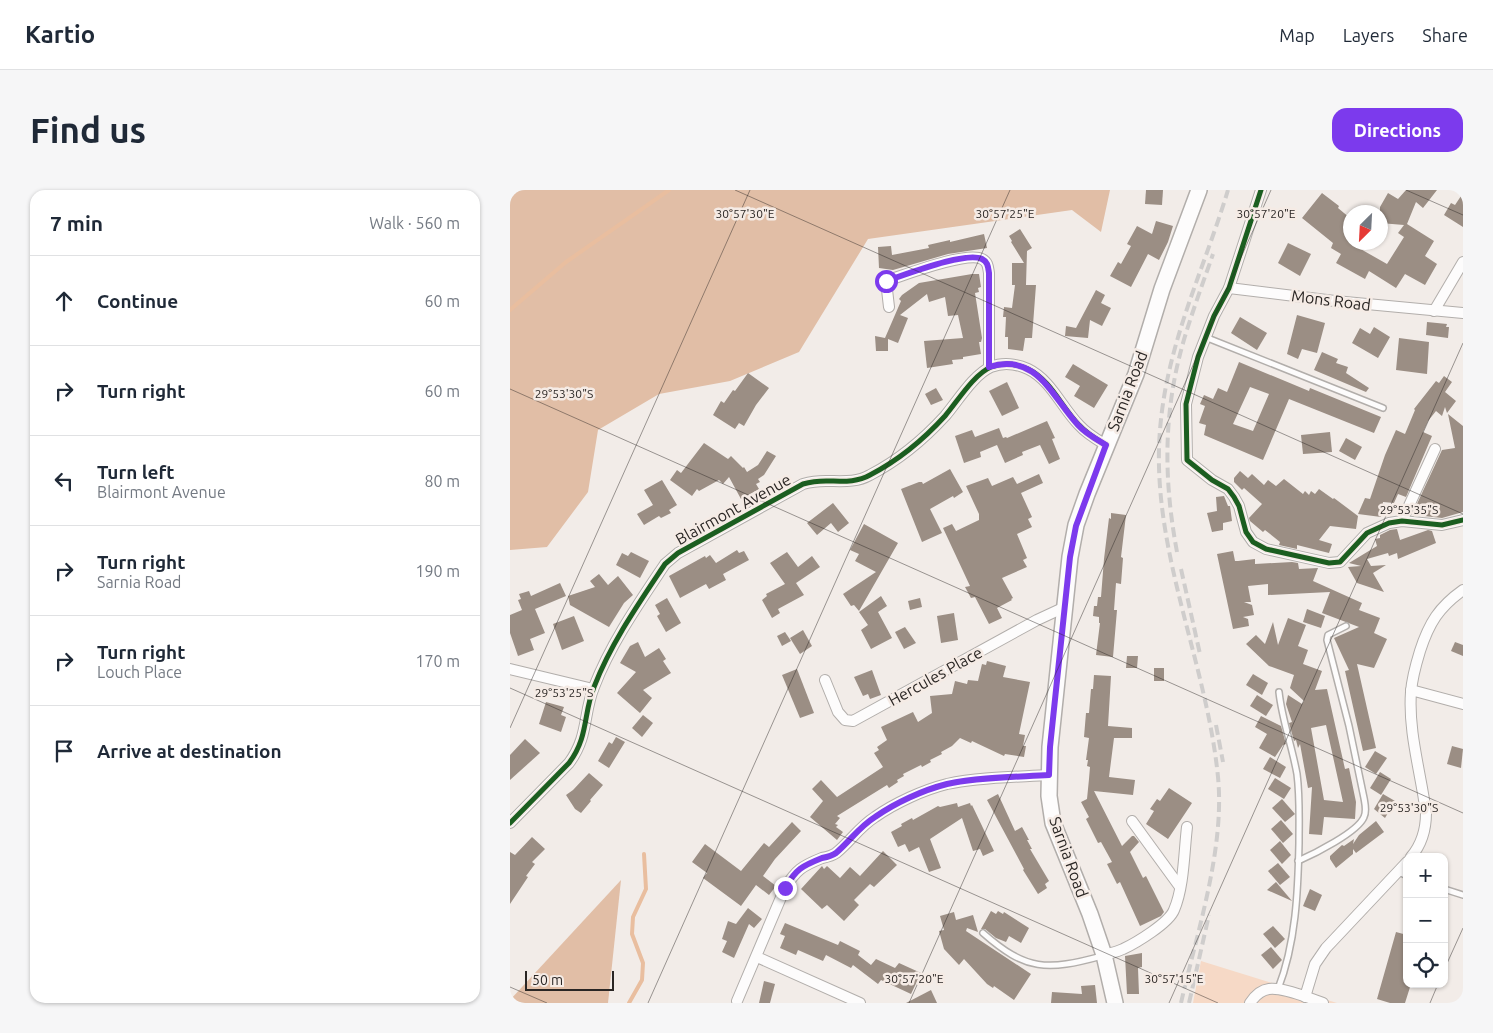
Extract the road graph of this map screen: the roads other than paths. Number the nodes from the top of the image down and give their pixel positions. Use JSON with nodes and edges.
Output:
{"nodes":[{"id":1,"x":1198,"y":190,"type":"edge"},
{"id":2,"x":1261,"y":190,"type":"edge"},
{"id":3,"x":1463,"y":262,"type":"edge"},
{"id":4,"x":1229,"y":288,"type":"junction"},
{"id":5,"x":889,"y":307,"type":"dead end"},
{"id":6,"x":1434,"y":311,"type":"junction"},
{"id":7,"x":1463,"y":313,"type":"edge"},
{"id":8,"x":1205,"y":336,"type":"junction"},
{"id":9,"x":989,"y":367,"type":"junction"},
{"id":10,"x":1383,"y":408,"type":"dead end"},
{"id":11,"x":1106,"y":445,"type":"junction"},
{"id":12,"x":1435,"y":449,"type":"dead end"},
{"id":13,"x":1463,"y":520,"type":"edge"},
{"id":14,"x":1402,"y":521,"type":"junction"},
{"id":15,"x":1463,"y":590,"type":"edge"},
{"id":16,"x":1065,"y":607,"type":"junction"},
{"id":17,"x":1346,"y":626,"type":"dead end"},
{"id":18,"x":510,"y":669,"type":"edge"},
{"id":19,"x":825,"y":680,"type":"dead end"},
{"id":20,"x":593,"y":689,"type":"junction"},
{"id":21,"x":1411,"y":690,"type":"junction"},
{"id":22,"x":1279,"y":692,"type":"dead end"},
{"id":23,"x":1463,"y":704,"type":"edge"},
{"id":24,"x":1049,"y":775,"type":"junction"},
{"id":25,"x":1132,"y":821,"type":"dead end"},
{"id":26,"x":510,"y":824,"type":"edge"},
{"id":27,"x":1187,"y":827,"type":"dead end"},
{"id":28,"x":1414,"y":853,"type":"edge"},
{"id":29,"x":1298,"y":861,"type":"junction"},
{"id":30,"x":1403,"y":874,"type":"edge"},
{"id":31,"x":1180,"y":887,"type":"junction"},
{"id":32,"x":1448,"y":890,"type":"edge"},
{"id":33,"x":1463,"y":895,"type":"edge"},
{"id":34,"x":983,"y":934,"type":"dead end"},
{"id":35,"x":1104,"y":955,"type":"junction"},
{"id":36,"x":757,"y":957,"type":"junction"},
{"id":37,"x":1278,"y":990,"type":"junction"},
{"id":38,"x":1305,"y":997,"type":"junction"},
{"id":39,"x":737,"y":1001,"type":"dead end"},
{"id":40,"x":860,"y":1003,"type":"edge"},
{"id":41,"x":1115,"y":1003,"type":"edge"},
{"id":42,"x":1250,"y":1003,"type":"edge"},
{"id":43,"x":1323,"y":1003,"type":"edge"}],
"edges":[{"from":1,"to":11,"type":"main road","name":"Sarnia Road"},
{"from":2,"to":4,"type":"street"},
{"from":3,"to":6,"type":"street"},
{"from":4,"to":6,"type":"street","name":"Mons Road"},
{"from":4,"to":8,"type":"street"},
{"from":5,"to":9,"type":"street"},
{"from":6,"to":7,"type":"street","name":"Mons Road"},
{"from":8,"to":10,"type":"lane"},
{"from":8,"to":14,"type":"street"},
{"from":9,"to":11,"type":"street"},
{"from":9,"to":20,"type":"street","name":"Blairmont Avenue"},
{"from":11,"to":16,"type":"main road","name":"Sarnia Road"},
{"from":12,"to":14,"type":"street"},
{"from":13,"to":14,"type":"street"},
{"from":15,"to":21,"type":"street"},
{"from":16,"to":19,"type":"street","name":"Hercules Place"},
{"from":16,"to":24,"type":"main road","name":"Sarnia Road"},
{"from":17,"to":29,"type":"lane"},
{"from":18,"to":20,"type":"street"},
{"from":20,"to":26,"type":"street","name":"Blairmont Avenue"},
{"from":21,"to":23,"type":"street"},
{"from":21,"to":28,"type":"street"},
{"from":22,"to":29,"type":"lane"},
{"from":24,"to":35,"type":"main road","name":"Sarnia Road"},
{"from":24,"to":36,"type":"street"},
{"from":25,"to":31,"type":"street"},
{"from":27,"to":31,"type":"street"},
{"from":29,"to":37,"type":"lane"},
{"from":30,"to":38,"type":"street"},
{"from":31,"to":35,"type":"street"},
{"from":32,"to":33,"type":"lane"},
{"from":34,"to":35,"type":"lane"},
{"from":35,"to":41,"type":"main road","name":"Sarnia Road"},
{"from":36,"to":39,"type":"street"},
{"from":36,"to":40,"type":"street"},
{"from":37,"to":38,"type":"street"},
{"from":37,"to":42,"type":"street"},
{"from":38,"to":43,"type":"street"}]}
